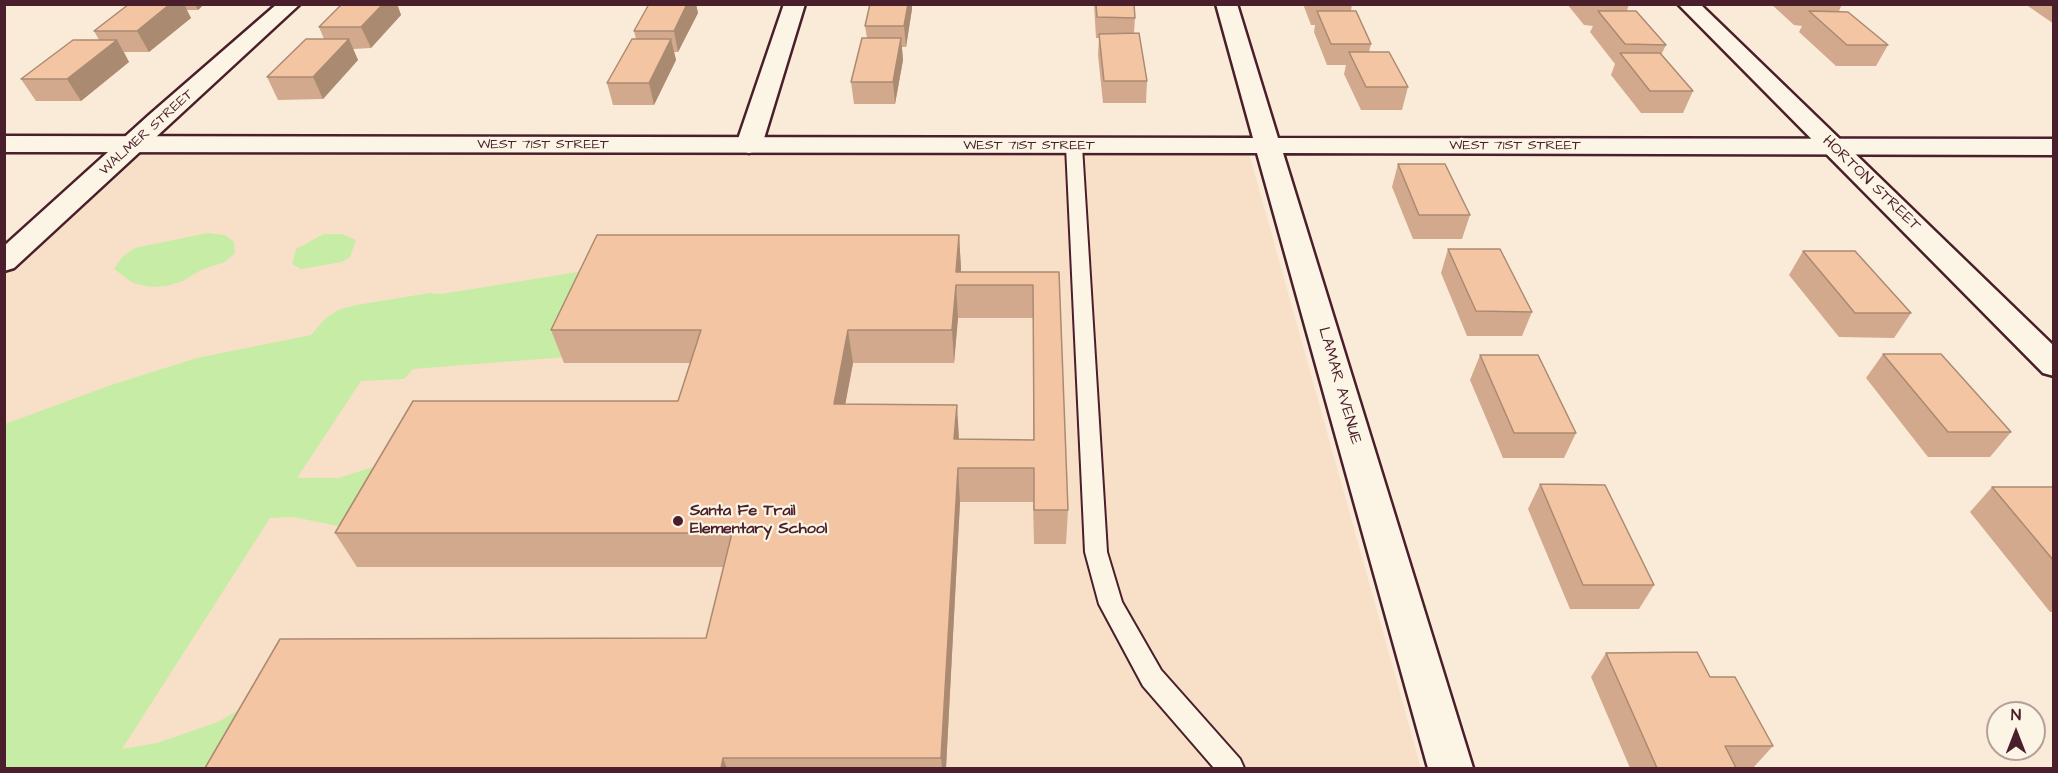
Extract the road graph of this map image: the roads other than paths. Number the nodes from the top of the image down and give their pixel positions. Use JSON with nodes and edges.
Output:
{"nodes":[{"id":1,"x":290,"y":4,"type":"edge"},
{"id":2,"x":795,"y":4,"type":"edge"},
{"id":3,"x":1226,"y":4,"type":"edge"},
{"id":4,"x":1688,"y":4,"type":"edge"},
{"id":5,"x":4,"y":144,"type":"edge"},
{"id":6,"x":132,"y":144,"type":"junction"},
{"id":7,"x":749,"y":146,"type":"junction"},
{"id":8,"x":1074,"y":146,"type":"junction"},
{"id":9,"x":1268,"y":146,"type":"junction"},
{"id":10,"x":1833,"y":147,"type":"junction"},
{"id":11,"x":2054,"y":147,"type":"edge"},
{"id":12,"x":4,"y":262,"type":"edge"},
{"id":13,"x":2054,"y":365,"type":"edge"},
{"id":14,"x":1231,"y":768,"type":"edge"},
{"id":15,"x":1450,"y":768,"type":"edge"}],
"edges":[{"from":1,"to":6,"type":"street","name":"WALMER STREET"},
{"from":2,"to":7,"type":"street"},
{"from":3,"to":9,"type":"street","name":"LAMAR AVENUE"},
{"from":4,"to":10,"type":"street","name":"HORTON STREET"},
{"from":5,"to":6,"type":"street","name":"WEST 71ST STREET"},
{"from":6,"to":7,"type":"street","name":"WEST 71ST STREET"},
{"from":6,"to":12,"type":"street","name":"WALMER STREET"},
{"from":7,"to":8,"type":"street","name":"WEST 71ST STREET"},
{"from":8,"to":9,"type":"street","name":"WEST 71ST STREET"},
{"from":8,"to":14,"type":"lane"},
{"from":9,"to":10,"type":"street","name":"WEST 71ST STREET"},
{"from":9,"to":15,"type":"street","name":"LAMAR AVENUE"},
{"from":10,"to":11,"type":"street","name":"WEST 71ST STREET"},
{"from":10,"to":13,"type":"street","name":"HORTON STREET"}]}
